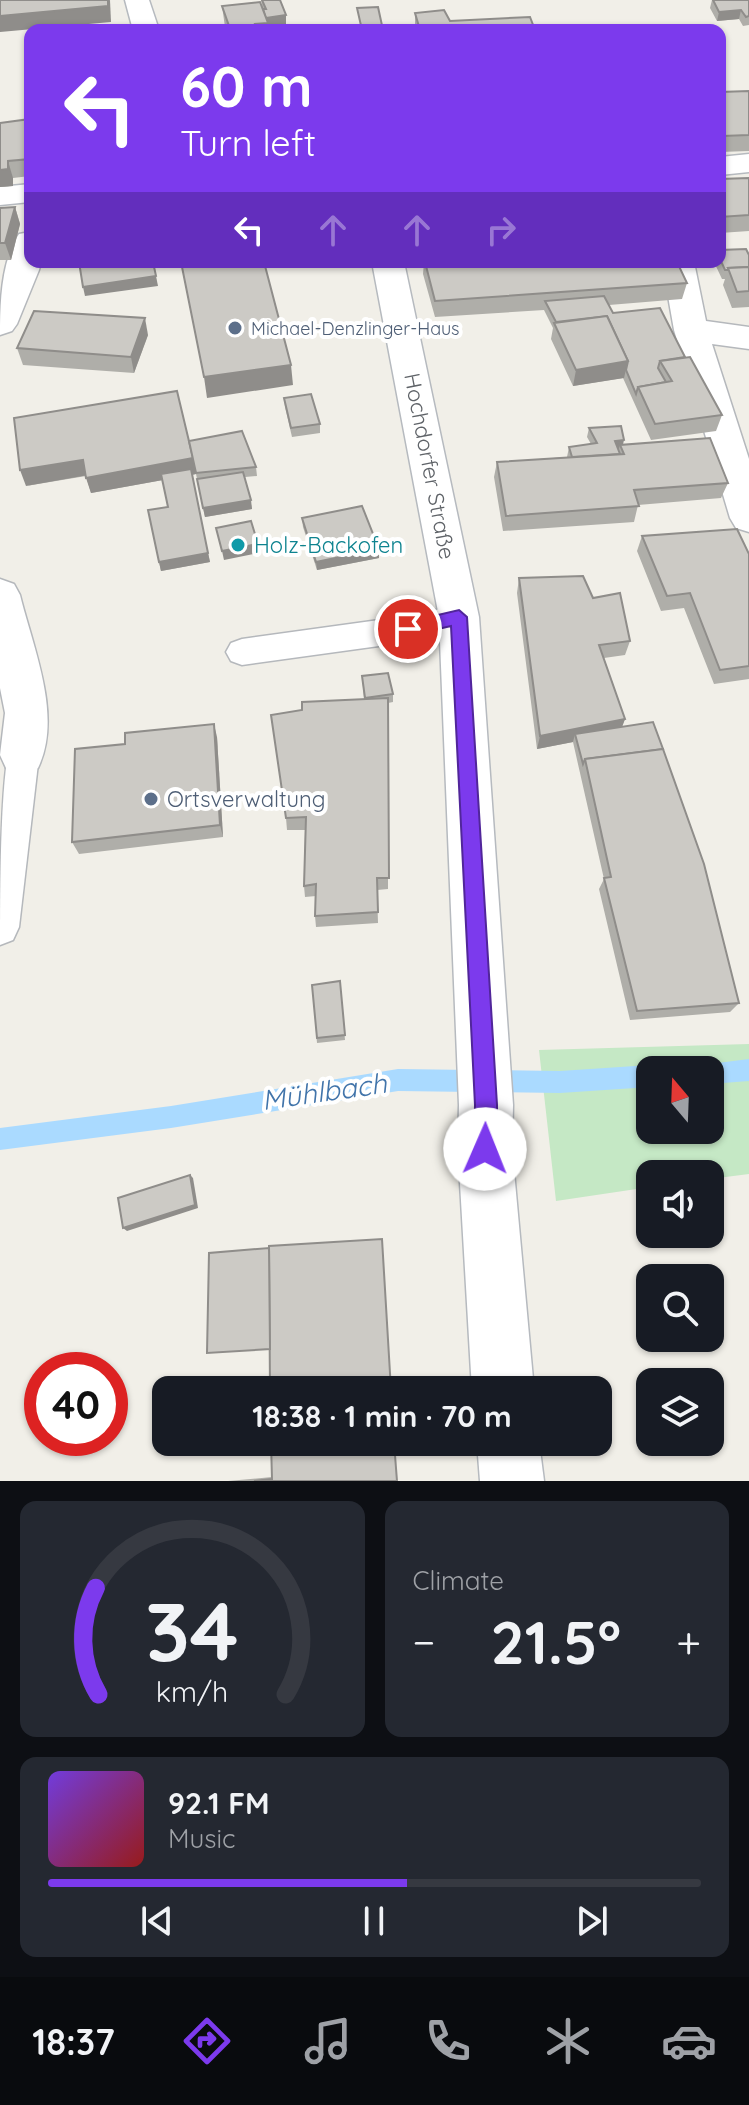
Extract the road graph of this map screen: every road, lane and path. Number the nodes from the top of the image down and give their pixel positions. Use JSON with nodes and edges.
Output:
{"nodes":[{"id":1,"x":137,"y":0,"type":"edge"},
{"id":2,"x":144,"y":24,"type":"edge"},
{"id":3,"x":749,"y":163,"type":"edge"},
{"id":4,"x":726,"y":165,"type":"edge"},
{"id":5,"x":24,"y":194,"type":"edge"},
{"id":6,"x":0,"y":196,"type":"edge"},
{"id":7,"x":24,"y":266,"type":"edge"},
{"id":8,"x":389,"y":268,"type":"edge"},
{"id":9,"x":679,"y":268,"type":"edge"},
{"id":10,"x":0,"y":324,"type":"edge"},
{"id":11,"x":691,"y":330,"type":"junction"},
{"id":12,"x":749,"y":338,"type":"edge"},
{"id":13,"x":749,"y":518,"type":"edge"},
{"id":14,"x":0,"y":595,"type":"edge"},
{"id":15,"x":459,"y":617,"type":"junction"},
{"id":16,"x":242,"y":652,"type":"dead end"},
{"id":17,"x":22,"y":755,"type":"joint"},
{"id":18,"x":0,"y":927,"type":"edge"},
{"id":19,"x":502,"y":1376,"type":"edge"},
{"id":20,"x":509,"y":1456,"type":"edge"},
{"id":21,"x":512,"y":1481,"type":"edge"}],
"edges":[{"from":1,"to":2,"type":"street"},
{"from":3,"to":4,"type":"street"},
{"from":5,"to":6,"type":"street"},
{"from":7,"to":10,"type":"street"},
{"from":8,"to":15,"type":"street","name":"Hochdorfer Straße"},
{"from":9,"to":11,"type":"street"},
{"from":11,"to":12,"type":"street"},
{"from":11,"to":13,"type":"street"},
{"from":14,"to":17,"type":"street"},
{"from":15,"to":16,"type":"lane"},
{"from":15,"to":19,"type":"street","name":"Hochdorfer Straße"},
{"from":17,"to":18,"type":"lane"},
{"from":20,"to":21,"type":"street"}]}
